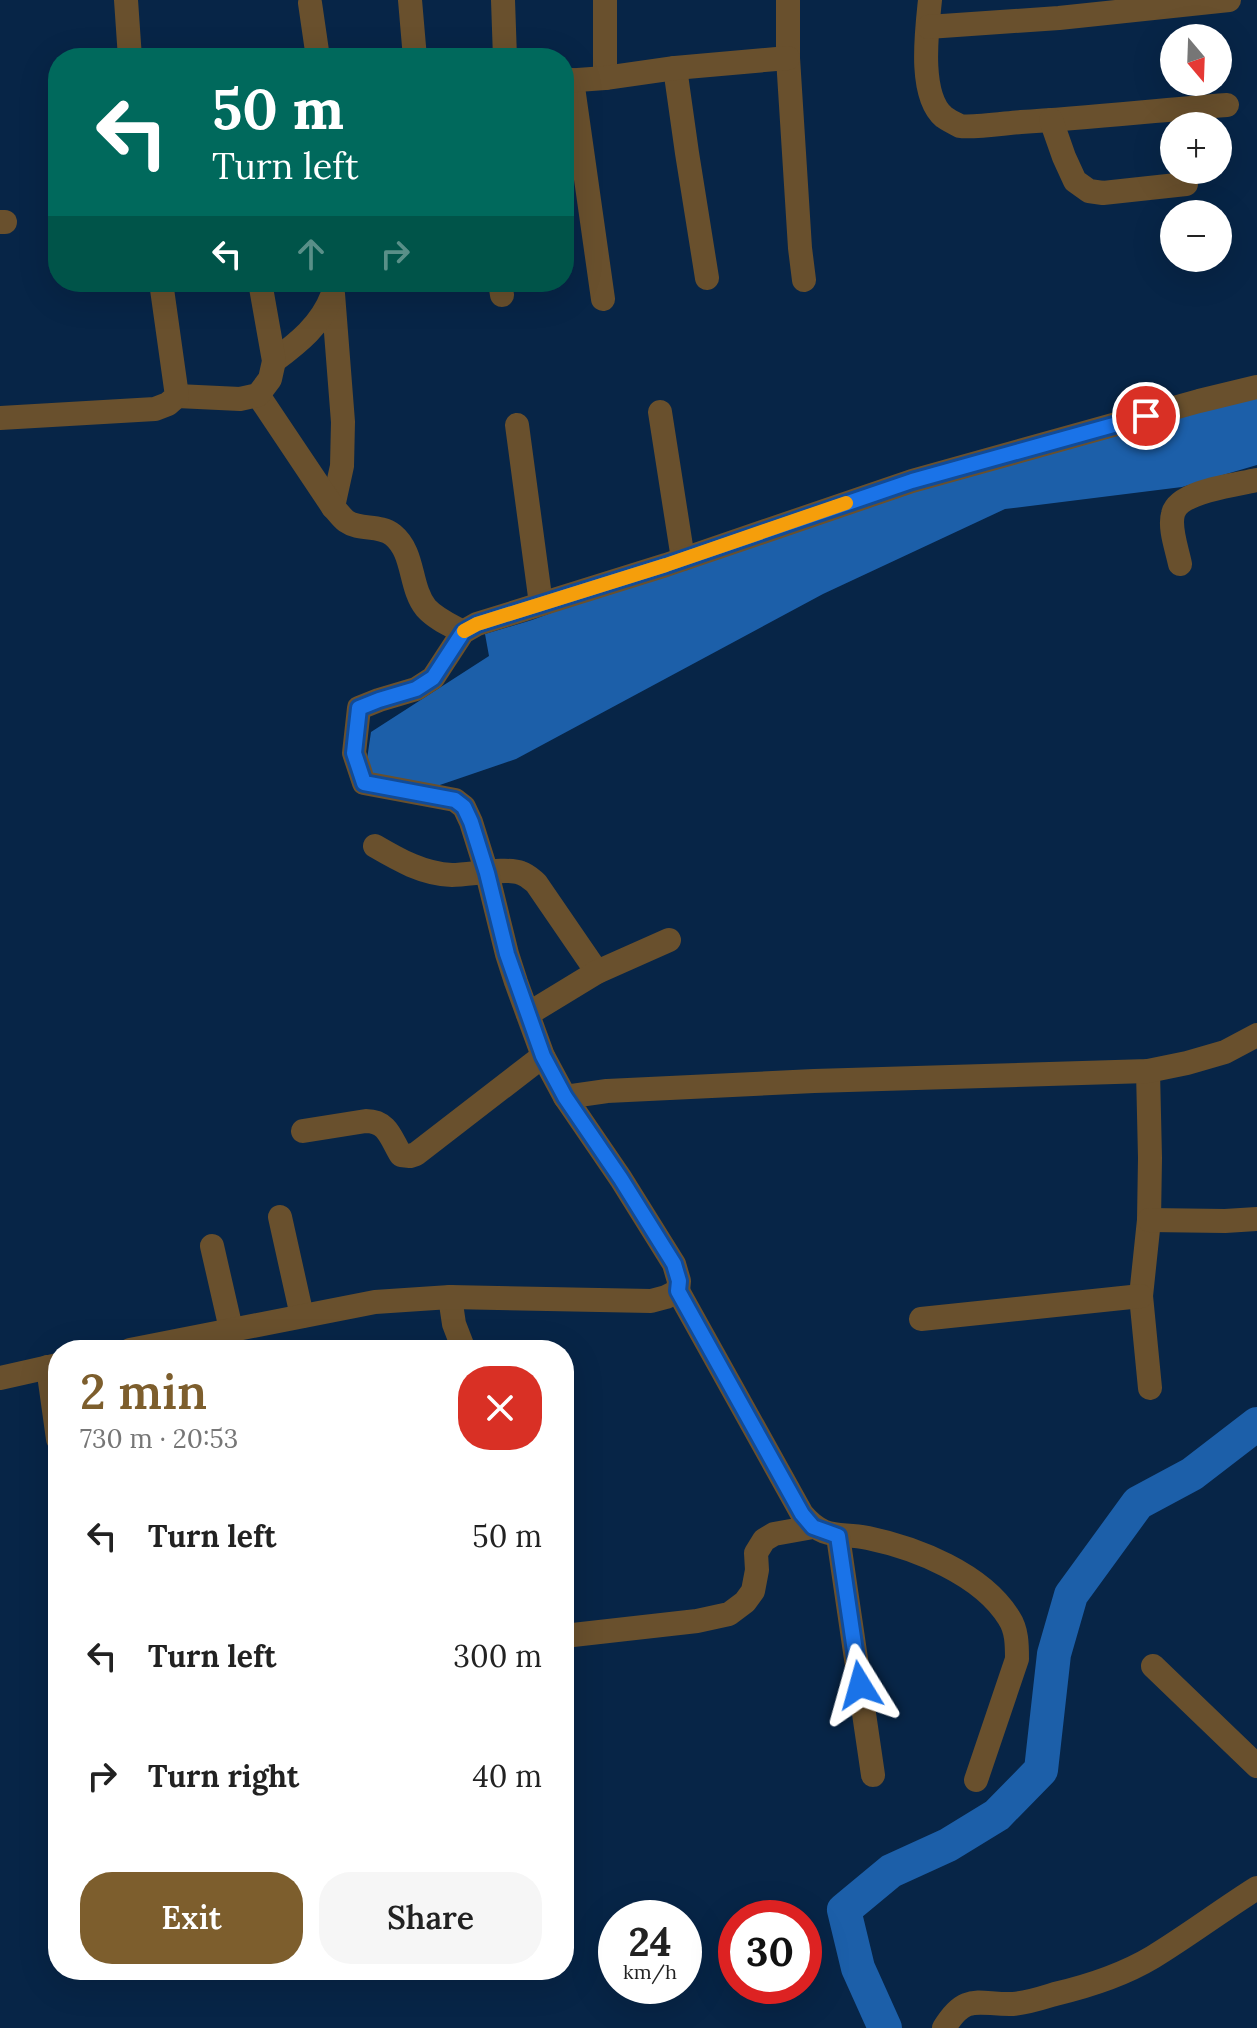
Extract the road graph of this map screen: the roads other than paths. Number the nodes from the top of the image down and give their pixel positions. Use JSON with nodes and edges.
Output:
{"nodes":[{"id":1,"x":126,"y":0,"type":"edge"},
{"id":2,"x":410,"y":0,"type":"edge"},
{"id":3,"x":503,"y":0,"type":"edge"},
{"id":4,"x":605,"y":0,"type":"edge"},
{"id":5,"x":788,"y":0,"type":"edge"},
{"id":6,"x":930,"y":0,"type":"edge"},
{"id":7,"x":1229,"y":0,"type":"edge"},
{"id":8,"x":310,"y":3,"type":"dead end"},
{"id":9,"x":1058,"y":9,"type":"edge"},
{"id":10,"x":928,"y":27,"type":"junction"},
{"id":11,"x":129,"y":48,"type":"edge"},
{"id":12,"x":317,"y":48,"type":"edge"},
{"id":13,"x":414,"y":48,"type":"edge"},
{"id":14,"x":505,"y":48,"type":"edge"},
{"id":15,"x":788,"y":58,"type":"junction"},
{"id":16,"x":675,"y":68,"type":"junction"},
{"id":17,"x":605,"y":78,"type":"junction"},
{"id":18,"x":574,"y":81,"type":"edge"},
{"id":19,"x":1227,"y":105,"type":"dead end"},
{"id":20,"x":574,"y":118,"type":"edge"},
{"id":21,"x":1051,"y":120,"type":"junction"},
{"id":22,"x":1186,"y":184,"type":"dead end"},
{"id":23,"x":707,"y":278,"type":"dead end"},
{"id":24,"x":804,"y":280,"type":"dead end"},
{"id":25,"x":162,"y":292,"type":"edge"},
{"id":26,"x":262,"y":292,"type":"edge"},
{"id":27,"x":331,"y":292,"type":"edge"},
{"id":28,"x":333,"y":292,"type":"edge"},
{"id":29,"x":603,"y":299,"type":"dead end"},
{"id":30,"x":274,"y":361,"type":"junction"},
{"id":31,"x":1257,"y":387,"type":"edge"},
{"id":32,"x":258,"y":395,"type":"junction"},
{"id":33,"x":177,"y":396,"type":"junction"},
{"id":34,"x":660,"y":412,"type":"dead end"},
{"id":35,"x":0,"y":418,"type":"edge"},
{"id":36,"x":517,"y":425,"type":"dead end"},
{"id":37,"x":1257,"y":480,"type":"edge"},
{"id":38,"x":333,"y":507,"type":"junction"},
{"id":39,"x":683,"y":559,"type":"junction"},
{"id":40,"x":1180,"y":564,"type":"dead end"},
{"id":41,"x":541,"y":604,"type":"junction"},
{"id":42,"x":463,"y":632,"type":"junction"},
{"id":43,"x":375,"y":846,"type":"dead end"},
{"id":44,"x":487,"y":873,"type":"junction"},
{"id":45,"x":669,"y":940,"type":"dead end"},
{"id":46,"x":597,"y":972,"type":"junction"},
{"id":47,"x":528,"y":1014,"type":"junction"},
{"id":48,"x":1257,"y":1035,"type":"edge"},
{"id":49,"x":543,"y":1056,"type":"junction"},
{"id":50,"x":1148,"y":1071,"type":"junction"},
{"id":51,"x":565,"y":1097,"type":"junction"},
{"id":52,"x":303,"y":1131,"type":"dead end"},
{"id":53,"x":280,"y":1217,"type":"dead end"},
{"id":54,"x":1257,"y":1219,"type":"edge"},
{"id":55,"x":1149,"y":1220,"type":"junction"},
{"id":56,"x":212,"y":1246,"type":"dead end"},
{"id":57,"x":678,"y":1291,"type":"junction"},
{"id":58,"x":1141,"y":1296,"type":"junction"},
{"id":59,"x":450,"y":1297,"type":"junction"},
{"id":60,"x":302,"y":1316,"type":"junction"},
{"id":61,"x":921,"y":1319,"type":"dead end"},
{"id":62,"x":231,"y":1329,"type":"junction"},
{"id":63,"x":178,"y":1340,"type":"edge"},
{"id":64,"x":460,"y":1340,"type":"edge"},
{"id":65,"x":48,"y":1367,"type":"edge"},
{"id":66,"x":0,"y":1378,"type":"edge"},
{"id":67,"x":1150,"y":1388,"type":"dead end"},
{"id":68,"x":813,"y":1527,"type":"junction"},
{"id":69,"x":838,"y":1536,"type":"junction"},
{"id":70,"x":574,"y":1635,"type":"edge"},
{"id":71,"x":1153,"y":1666,"type":"dead end"},
{"id":72,"x":1257,"y":1766,"type":"edge"},
{"id":73,"x":873,"y":1775,"type":"dead end"},
{"id":74,"x":976,"y":1780,"type":"dead end"},
{"id":75,"x":1257,"y":1888,"type":"edge"},
{"id":76,"x":1014,"y":2004,"type":"junction"},
{"id":77,"x":944,"y":2028,"type":"edge"},
{"id":78,"x":1019,"y":2028,"type":"edge"}],
"edges":[{"from":1,"to":11,"type":"street"},
{"from":2,"to":13,"type":"street"},
{"from":3,"to":14,"type":"street"},
{"from":4,"to":17,"type":"street"},
{"from":5,"to":15,"type":"street"},
{"from":6,"to":10,"type":"street"},
{"from":7,"to":9,"type":"street"},
{"from":8,"to":12,"type":"street"},
{"from":9,"to":10,"type":"street"},
{"from":10,"to":21,"type":"street"},
{"from":15,"to":16,"type":"street"},
{"from":15,"to":24,"type":"street"},
{"from":16,"to":17,"type":"street"},
{"from":16,"to":23,"type":"street"},
{"from":17,"to":18,"type":"street"},
{"from":19,"to":21,"type":"street"},
{"from":20,"to":29,"type":"street"},
{"from":21,"to":22,"type":"street"},
{"from":25,"to":33,"type":"street"},
{"from":26,"to":30,"type":"street"},
{"from":27,"to":30,"type":"street"},
{"from":28,"to":38,"type":"street"},
{"from":30,"to":32,"type":"street"},
{"from":31,"to":39,"type":"street"},
{"from":32,"to":33,"type":"street"},
{"from":32,"to":38,"type":"street"},
{"from":33,"to":35,"type":"street"},
{"from":34,"to":39,"type":"street"},
{"from":36,"to":41,"type":"street"},
{"from":37,"to":40,"type":"street"},
{"from":38,"to":42,"type":"street"},
{"from":39,"to":41,"type":"street"},
{"from":41,"to":42,"type":"street"},
{"from":42,"to":44,"type":"street"},
{"from":43,"to":44,"type":"street"},
{"from":44,"to":46,"type":"street"},
{"from":44,"to":47,"type":"street"},
{"from":45,"to":46,"type":"street"},
{"from":46,"to":47,"type":"street"},
{"from":47,"to":49,"type":"street"},
{"from":48,"to":50,"type":"street"},
{"from":49,"to":51,"type":"street"},
{"from":49,"to":52,"type":"street"},
{"from":50,"to":51,"type":"street"},
{"from":50,"to":55,"type":"street"},
{"from":51,"to":57,"type":"street"},
{"from":53,"to":60,"type":"street"},
{"from":54,"to":55,"type":"street"},
{"from":55,"to":58,"type":"street"},
{"from":56,"to":62,"type":"street"},
{"from":57,"to":59,"type":"street"},
{"from":57,"to":68,"type":"street"},
{"from":58,"to":61,"type":"street"},
{"from":58,"to":67,"type":"street"},
{"from":59,"to":60,"type":"street"},
{"from":59,"to":64,"type":"street"},
{"from":60,"to":62,"type":"street"},
{"from":62,"to":63,"type":"street"},
{"from":65,"to":66,"type":"street"},
{"from":68,"to":69,"type":"street"},
{"from":68,"to":70,"type":"street"},
{"from":69,"to":73,"type":"street"},
{"from":69,"to":74,"type":"street"},
{"from":71,"to":72,"type":"street"},
{"from":75,"to":76,"type":"street"},
{"from":76,"to":77,"type":"street"},
{"from":76,"to":78,"type":"street"}]}
